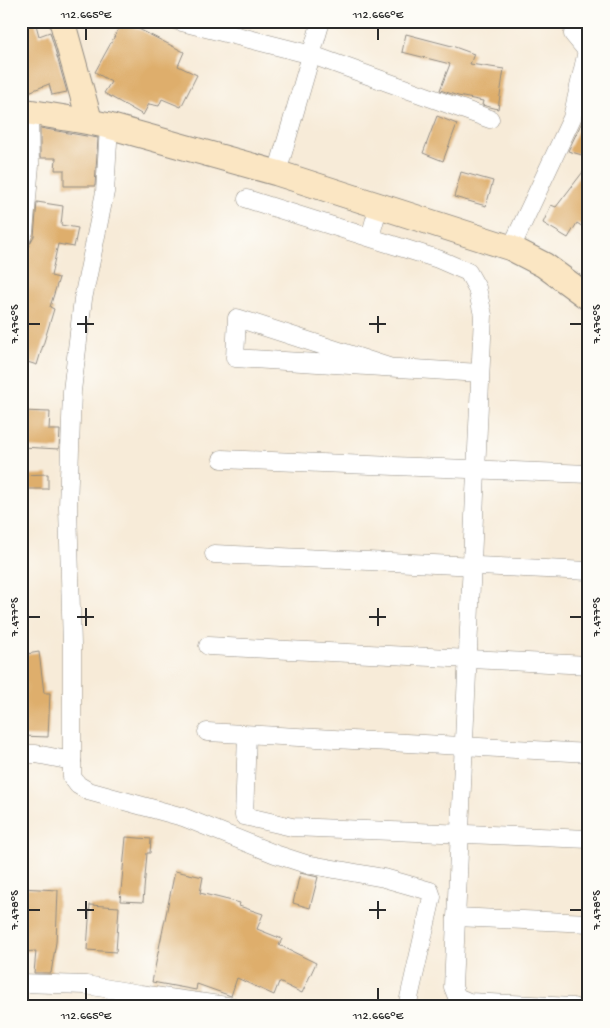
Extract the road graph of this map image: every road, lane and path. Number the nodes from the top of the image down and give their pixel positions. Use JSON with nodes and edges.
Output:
{"nodes":[{"id":1,"x":62,"y":21,"type":"edge"},
{"id":2,"x":178,"y":21,"type":"edge"},
{"id":3,"x":321,"y":21,"type":"edge"},
{"id":4,"x":578,"y":21,"type":"edge"},
{"id":5,"x":312,"y":56,"type":"junction"},
{"id":6,"x":583,"y":90,"type":"edge"},
{"id":7,"x":25,"y":113,"type":"edge"},
{"id":8,"x":490,"y":119,"type":"dead end"},
{"id":9,"x":99,"y":124,"type":"junction"},
{"id":10,"x":278,"y":173,"type":"junction"},
{"id":11,"x":247,"y":199,"type":"dead end"},
{"id":12,"x":379,"y":205,"type":"junction"},
{"id":13,"x":370,"y":237,"type":"junction"},
{"id":14,"x":21,"y":239,"type":"edge"},
{"id":15,"x":512,"y":248,"type":"junction"},
{"id":16,"x":589,"y":298,"type":"edge"},
{"id":17,"x":389,"y":367,"type":"junction"},
{"id":18,"x":480,"y":373,"type":"junction"},
{"id":19,"x":222,"y":459,"type":"dead end"},
{"id":20,"x":476,"y":470,"type":"junction"},
{"id":21,"x":589,"y":474,"type":"edge"},
{"id":22,"x":214,"y":554,"type":"dead end"},
{"id":23,"x":472,"y":566,"type":"junction"},
{"id":24,"x":589,"y":571,"type":"edge"},
{"id":25,"x":208,"y":646,"type":"dead end"},
{"id":26,"x":468,"y":659,"type":"junction"},
{"id":27,"x":589,"y":665,"type":"edge"},
{"id":28,"x":207,"y":732,"type":"dead end"},
{"id":29,"x":247,"y":734,"type":"junction"},
{"id":30,"x":464,"y":746,"type":"junction"},
{"id":31,"x":589,"y":753,"type":"edge"},
{"id":32,"x":21,"y":754,"type":"edge"},
{"id":33,"x":72,"y":760,"type":"junction"},
{"id":34,"x":460,"y":834,"type":"junction"},
{"id":35,"x":589,"y":839,"type":"edge"},
{"id":36,"x":456,"y":916,"type":"junction"},
{"id":37,"x":589,"y":923,"type":"edge"},
{"id":38,"x":21,"y":982,"type":"edge"},
{"id":39,"x":234,"y":1007,"type":"edge"},
{"id":40,"x":407,"y":1007,"type":"edge"},
{"id":41,"x":573,"y":1007,"type":"edge"}],
"edges":[{"from":1,"to":9,"type":"street"},
{"from":2,"to":5,"type":"street"},
{"from":3,"to":5,"type":"street"},
{"from":4,"to":6,"type":"street"},
{"from":5,"to":8,"type":"street"},
{"from":5,"to":10,"type":"street"},
{"from":6,"to":15,"type":"street"},
{"from":7,"to":9,"type":"street"},
{"from":7,"to":14,"type":"street"},
{"from":9,"to":10,"type":"street"},
{"from":9,"to":33,"type":"street"},
{"from":10,"to":12,"type":"street"},
{"from":11,"to":13,"type":"street"},
{"from":12,"to":13,"type":"street"},
{"from":12,"to":15,"type":"street"},
{"from":13,"to":18,"type":"street"},
{"from":15,"to":16,"type":"street"},
{"from":17,"to":17,"type":"street"},
{"from":17,"to":18,"type":"street"},
{"from":18,"to":20,"type":"street"},
{"from":19,"to":20,"type":"street"},
{"from":20,"to":21,"type":"street"},
{"from":20,"to":23,"type":"street"},
{"from":22,"to":23,"type":"street"},
{"from":23,"to":24,"type":"street"},
{"from":23,"to":26,"type":"street"},
{"from":25,"to":26,"type":"street"},
{"from":26,"to":27,"type":"street"},
{"from":26,"to":30,"type":"street"},
{"from":28,"to":29,"type":"street"},
{"from":29,"to":30,"type":"street"},
{"from":29,"to":34,"type":"street"},
{"from":30,"to":31,"type":"street"},
{"from":30,"to":34,"type":"street"},
{"from":32,"to":33,"type":"street"},
{"from":33,"to":40,"type":"street"},
{"from":34,"to":35,"type":"street"},
{"from":34,"to":36,"type":"street"},
{"from":36,"to":37,"type":"street"},
{"from":36,"to":41,"type":"street"},
{"from":38,"to":39,"type":"street"}]}
